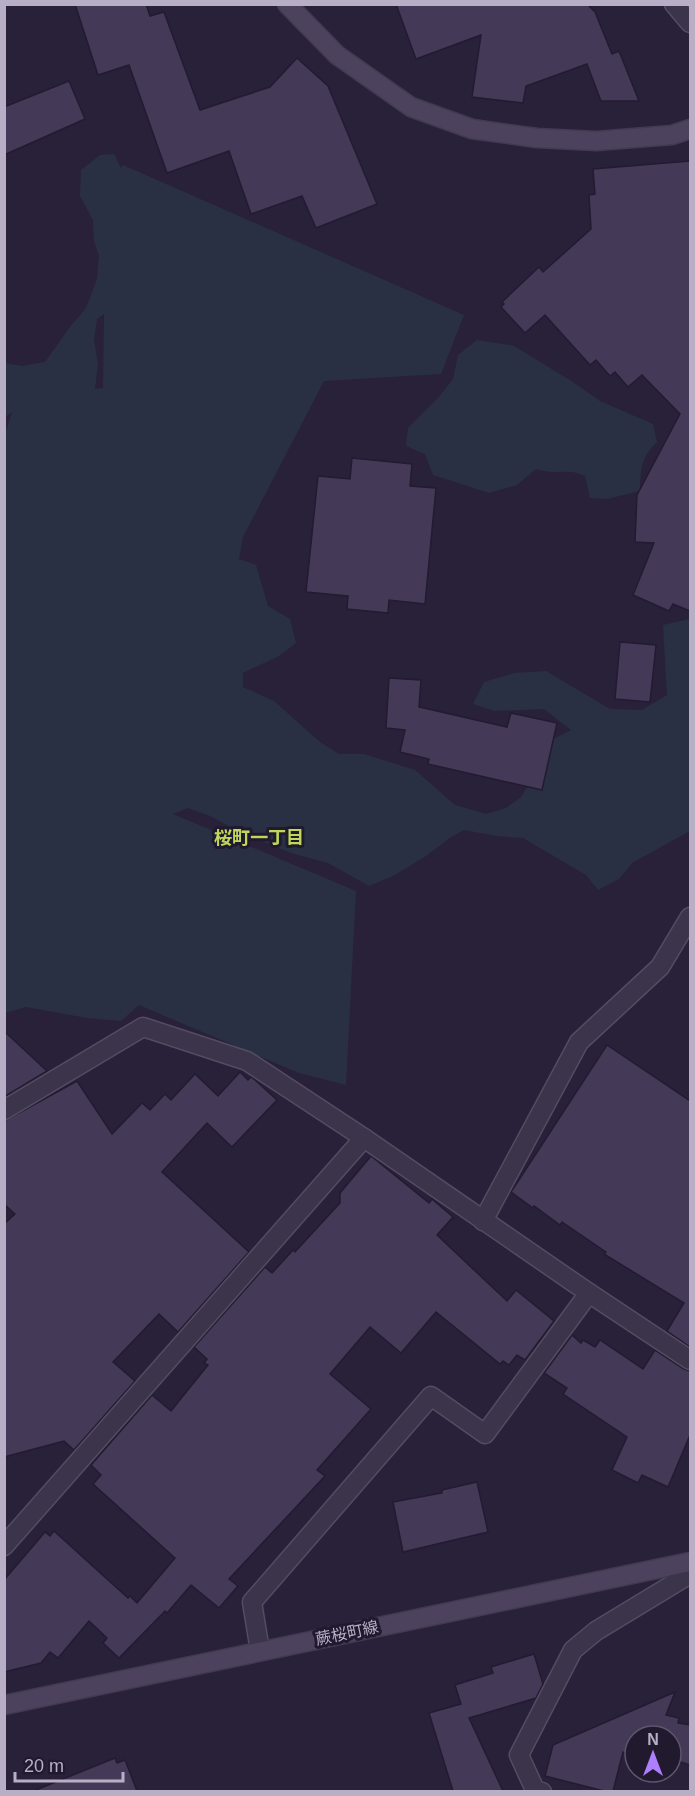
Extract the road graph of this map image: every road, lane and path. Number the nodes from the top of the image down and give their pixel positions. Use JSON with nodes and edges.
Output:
{"nodes":[{"id":1,"x":287,"y":4,"type":"edge"},
{"id":2,"x":674,"y":4,"type":"edge"},
{"id":3,"x":690,"y":23,"type":"edge"},
{"id":4,"x":690,"y":129,"type":"edge"},
{"id":5,"x":690,"y":917,"type":"edge"},
{"id":6,"x":4,"y":1110,"type":"edge"},
{"id":7,"x":364,"y":1138,"type":"junction"},
{"id":8,"x":483,"y":1221,"type":"junction"},
{"id":9,"x":589,"y":1293,"type":"junction"},
{"id":10,"x":690,"y":1360,"type":"edge"},
{"id":11,"x":4,"y":1546,"type":"edge"},
{"id":12,"x":690,"y":1562,"type":"edge"},
{"id":13,"x":690,"y":1574,"type":"edge"},
{"id":14,"x":260,"y":1651,"type":"junction"},
{"id":15,"x":4,"y":1705,"type":"edge"},
{"id":16,"x":542,"y":1791,"type":"edge"}],
"edges":[{"from":1,"to":4,"type":"main road"},
{"from":2,"to":3,"type":"street"},
{"from":5,"to":8,"type":"street"},
{"from":6,"to":7,"type":"street"},
{"from":7,"to":8,"type":"street"},
{"from":7,"to":11,"type":"street"},
{"from":8,"to":9,"type":"street"},
{"from":9,"to":10,"type":"street"},
{"from":9,"to":14,"type":"street"},
{"from":12,"to":14,"type":"main road","name":"蕨桜町線"},
{"from":13,"to":16,"type":"street"},
{"from":14,"to":15,"type":"main road","name":"蕨桜町線"}]}
